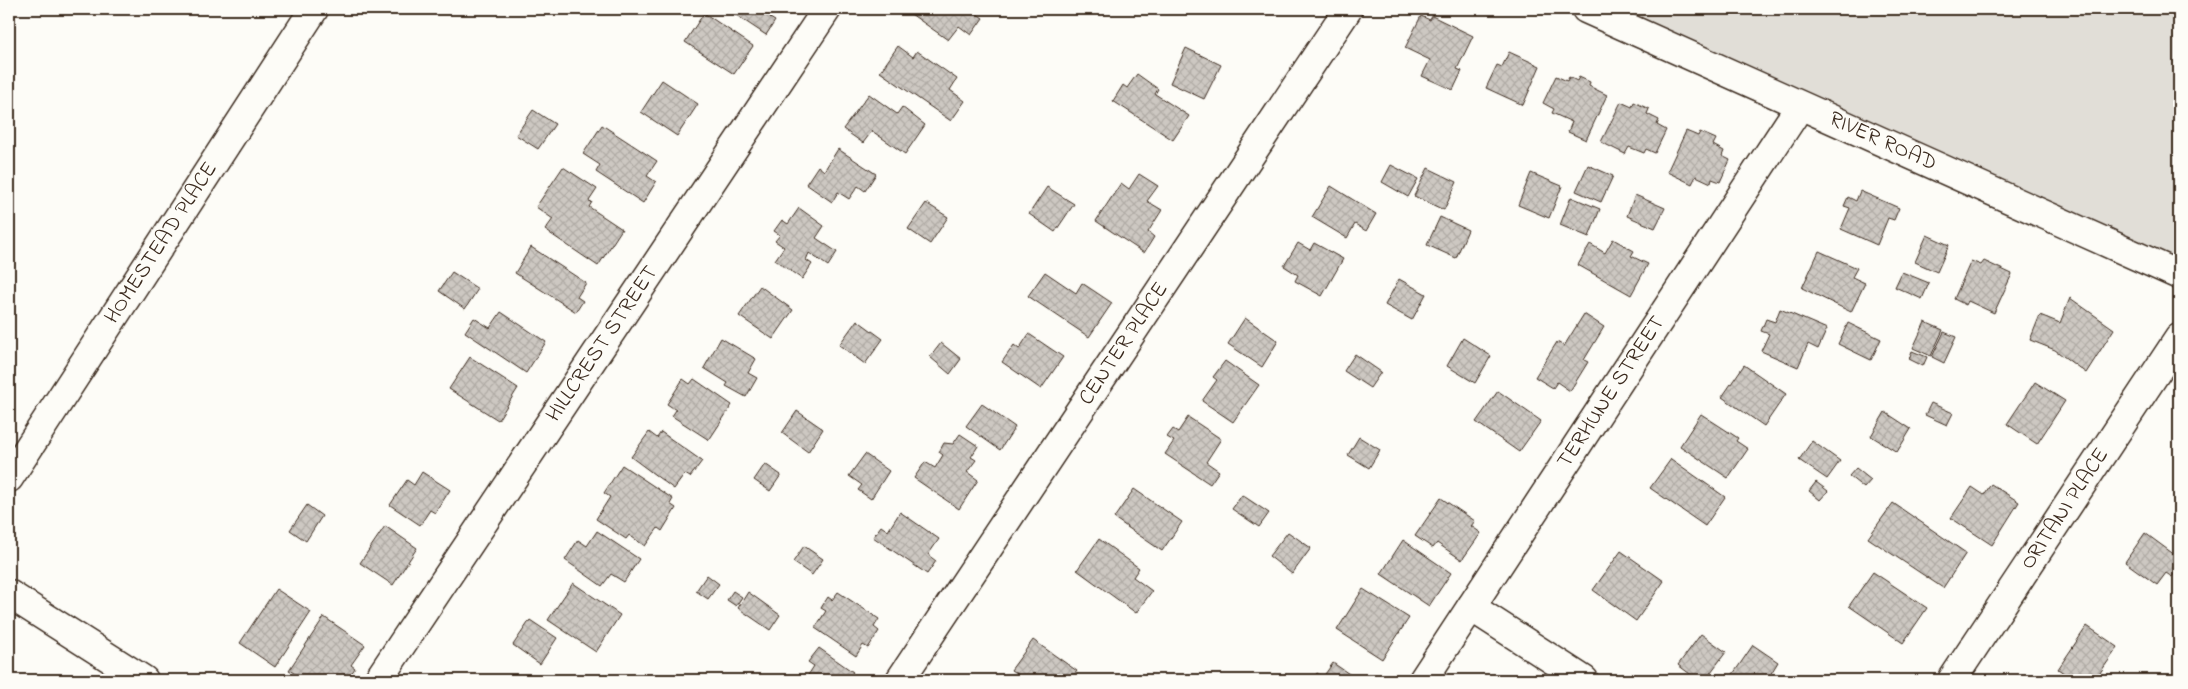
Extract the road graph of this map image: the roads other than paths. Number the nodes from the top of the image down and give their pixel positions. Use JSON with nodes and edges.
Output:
{"nodes":[{"id":1,"x":314,"y":9,"type":"edge"},
{"id":2,"x":827,"y":9,"type":"edge"},
{"id":3,"x":1348,"y":9,"type":"edge"},
{"id":4,"x":1586,"y":9,"type":"edge"},
{"id":5,"x":1800,"y":106,"type":"junction"},
{"id":6,"x":2179,"y":275,"type":"edge"},
{"id":7,"x":2179,"y":338,"type":"edge"},
{"id":8,"x":9,"y":478,"type":"edge"},
{"id":9,"x":9,"y":594,"type":"edge"},
{"id":10,"x":1471,"y":607,"type":"junction"},
{"id":11,"x":144,"y":680,"type":"edge"},
{"id":12,"x":378,"y":680,"type":"edge"},
{"id":13,"x":900,"y":680,"type":"edge"},
{"id":14,"x":1423,"y":680,"type":"edge"},
{"id":15,"x":1584,"y":680,"type":"edge"},
{"id":16,"x":1952,"y":680,"type":"edge"}],
"edges":[{"from":1,"to":8,"type":"street","name":"HOMESTEAD PLACE"},
{"from":2,"to":12,"type":"street","name":"HILLCREST STREET"},
{"from":3,"to":13,"type":"street","name":"CENTER PLACE"},
{"from":4,"to":5,"type":"street","name":"RIVER ROAD"},
{"from":5,"to":6,"type":"street","name":"RIVER ROAD"},
{"from":5,"to":10,"type":"street","name":"TERHUNE STREET"},
{"from":7,"to":16,"type":"street","name":"ORITANI PLACE"},
{"from":9,"to":11,"type":"street"},
{"from":10,"to":14,"type":"street","name":"TERHUNE STREET"},
{"from":10,"to":15,"type":"street"}]}
